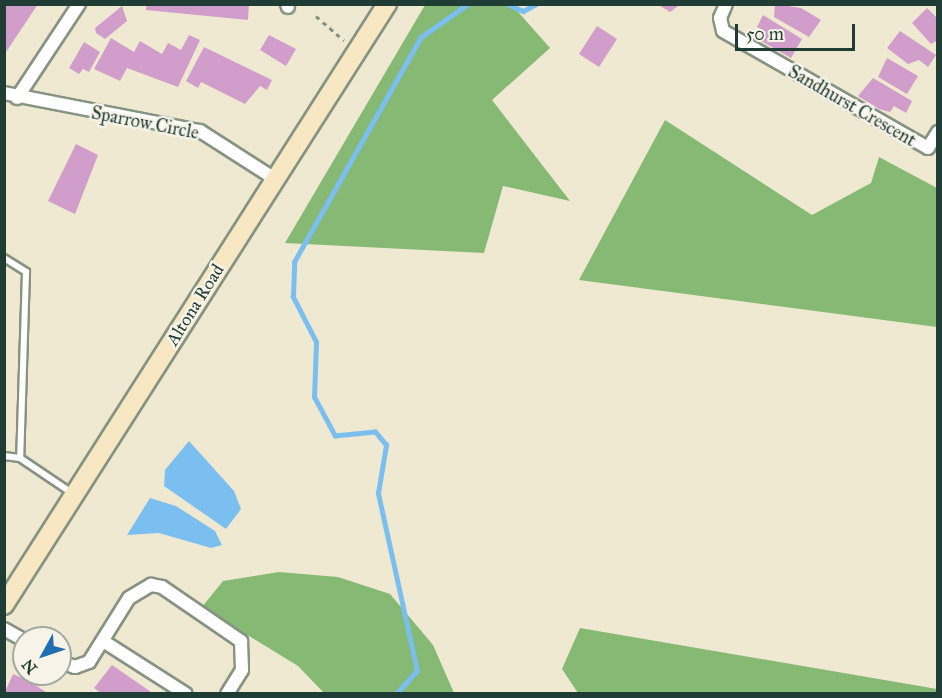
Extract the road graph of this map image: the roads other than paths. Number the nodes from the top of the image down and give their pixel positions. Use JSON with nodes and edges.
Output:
{"nodes":[{"id":1,"x":79,"y":4,"type":"edge"},
{"id":2,"x":387,"y":4,"type":"edge"},
{"id":3,"x":726,"y":4,"type":"edge"},
{"id":4,"x":4,"y":93,"type":"edge"},
{"id":5,"x":17,"y":98,"type":"junction"},
{"id":6,"x":938,"y":132,"type":"edge"},
{"id":7,"x":275,"y":179,"type":"junction"},
{"id":8,"x":4,"y":258,"type":"edge"},
{"id":9,"x":4,"y":456,"type":"edge"},
{"id":10,"x":20,"y":458,"type":"junction"},
{"id":11,"x":75,"y":495,"type":"junction"},
{"id":12,"x":4,"y":605,"type":"edge"},
{"id":13,"x":103,"y":641,"type":"junction"},
{"id":14,"x":72,"y":665,"type":"edge"},
{"id":15,"x":186,"y":693,"type":"edge"},
{"id":16,"x":227,"y":693,"type":"edge"}],
"edges":[{"from":1,"to":5,"type":"street"},
{"from":2,"to":7,"type":"main road","name":"Altona Road"},
{"from":3,"to":6,"type":"street","name":"Sandhurst Crescent"},
{"from":4,"to":5,"type":"street","name":"Sparrow Circle"},
{"from":5,"to":7,"type":"street","name":"Sparrow Circle"},
{"from":7,"to":11,"type":"main road","name":"Altona Road"},
{"from":8,"to":10,"type":"lane"},
{"from":9,"to":10,"type":"lane"},
{"from":10,"to":11,"type":"lane"},
{"from":11,"to":12,"type":"main road","name":"Altona Road"},
{"from":13,"to":14,"type":"street"},
{"from":13,"to":15,"type":"street"},
{"from":13,"to":16,"type":"street"}]}
